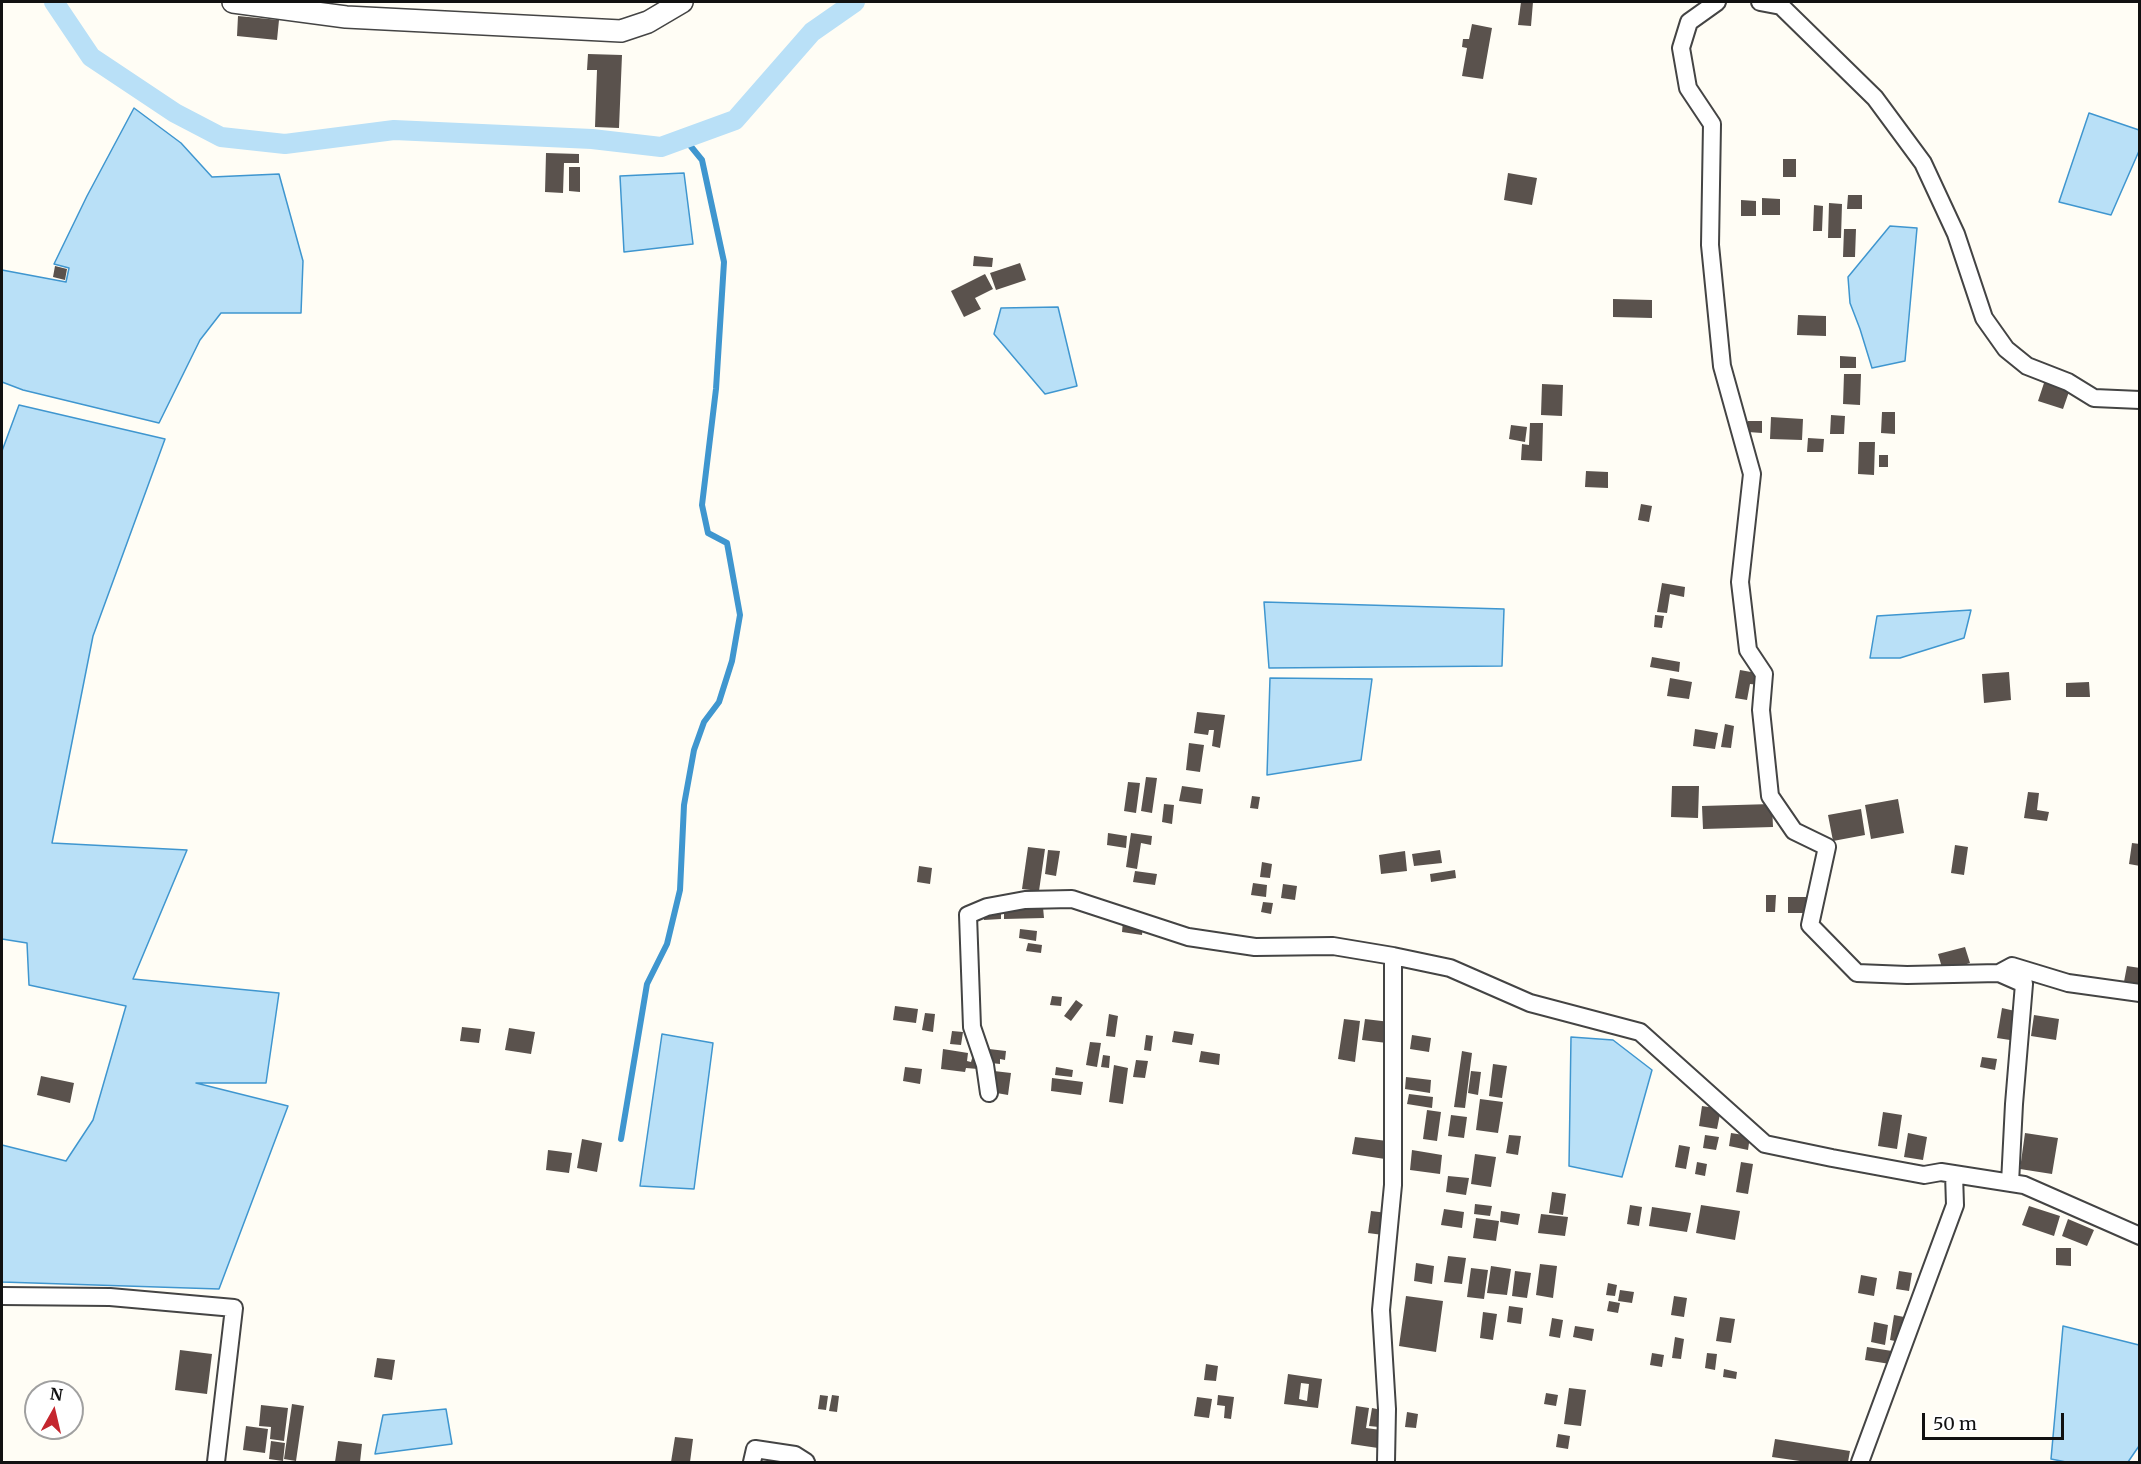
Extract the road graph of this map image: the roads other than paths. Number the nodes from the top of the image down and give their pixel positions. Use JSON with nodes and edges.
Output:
{"nodes":[{"id":1,"x":234,"y":2,"type":"edge"},
{"id":2,"x":682,"y":2,"type":"edge"},
{"id":3,"x":1717,"y":2,"type":"edge"},
{"id":4,"x":1760,"y":2,"type":"edge"},
{"id":5,"x":2139,"y":400,"type":"edge"},
{"id":6,"x":1393,"y":956,"type":"junction"},
{"id":7,"x":1999,"y":973,"type":"junction"},
{"id":8,"x":2139,"y":993,"type":"edge"},
{"id":9,"x":989,"y":1093,"type":"dead end"},
{"id":10,"x":1954,"y":1174,"type":"junction"},
{"id":11,"x":2010,"y":1183,"type":"junction"},
{"id":12,"x":2139,"y":1236,"type":"edge"},
{"id":13,"x":2,"y":1296,"type":"edge"},
{"id":14,"x":216,"y":1462,"type":"edge"},
{"id":15,"x":752,"y":1462,"type":"edge"},
{"id":16,"x":806,"y":1462,"type":"edge"},
{"id":17,"x":1386,"y":1462,"type":"edge"},
{"id":18,"x":1860,"y":1462,"type":"edge"}],
"edges":[{"from":1,"to":2,"type":"street"},
{"from":3,"to":7,"type":"street"},
{"from":4,"to":5,"type":"street"},
{"from":6,"to":9,"type":"street"},
{"from":6,"to":10,"type":"street"},
{"from":6,"to":17,"type":"street"},
{"from":7,"to":8,"type":"street"},
{"from":7,"to":11,"type":"street"},
{"from":10,"to":11,"type":"street"},
{"from":10,"to":18,"type":"street"},
{"from":11,"to":12,"type":"street"},
{"from":13,"to":14,"type":"street"},
{"from":15,"to":16,"type":"street"}]}
